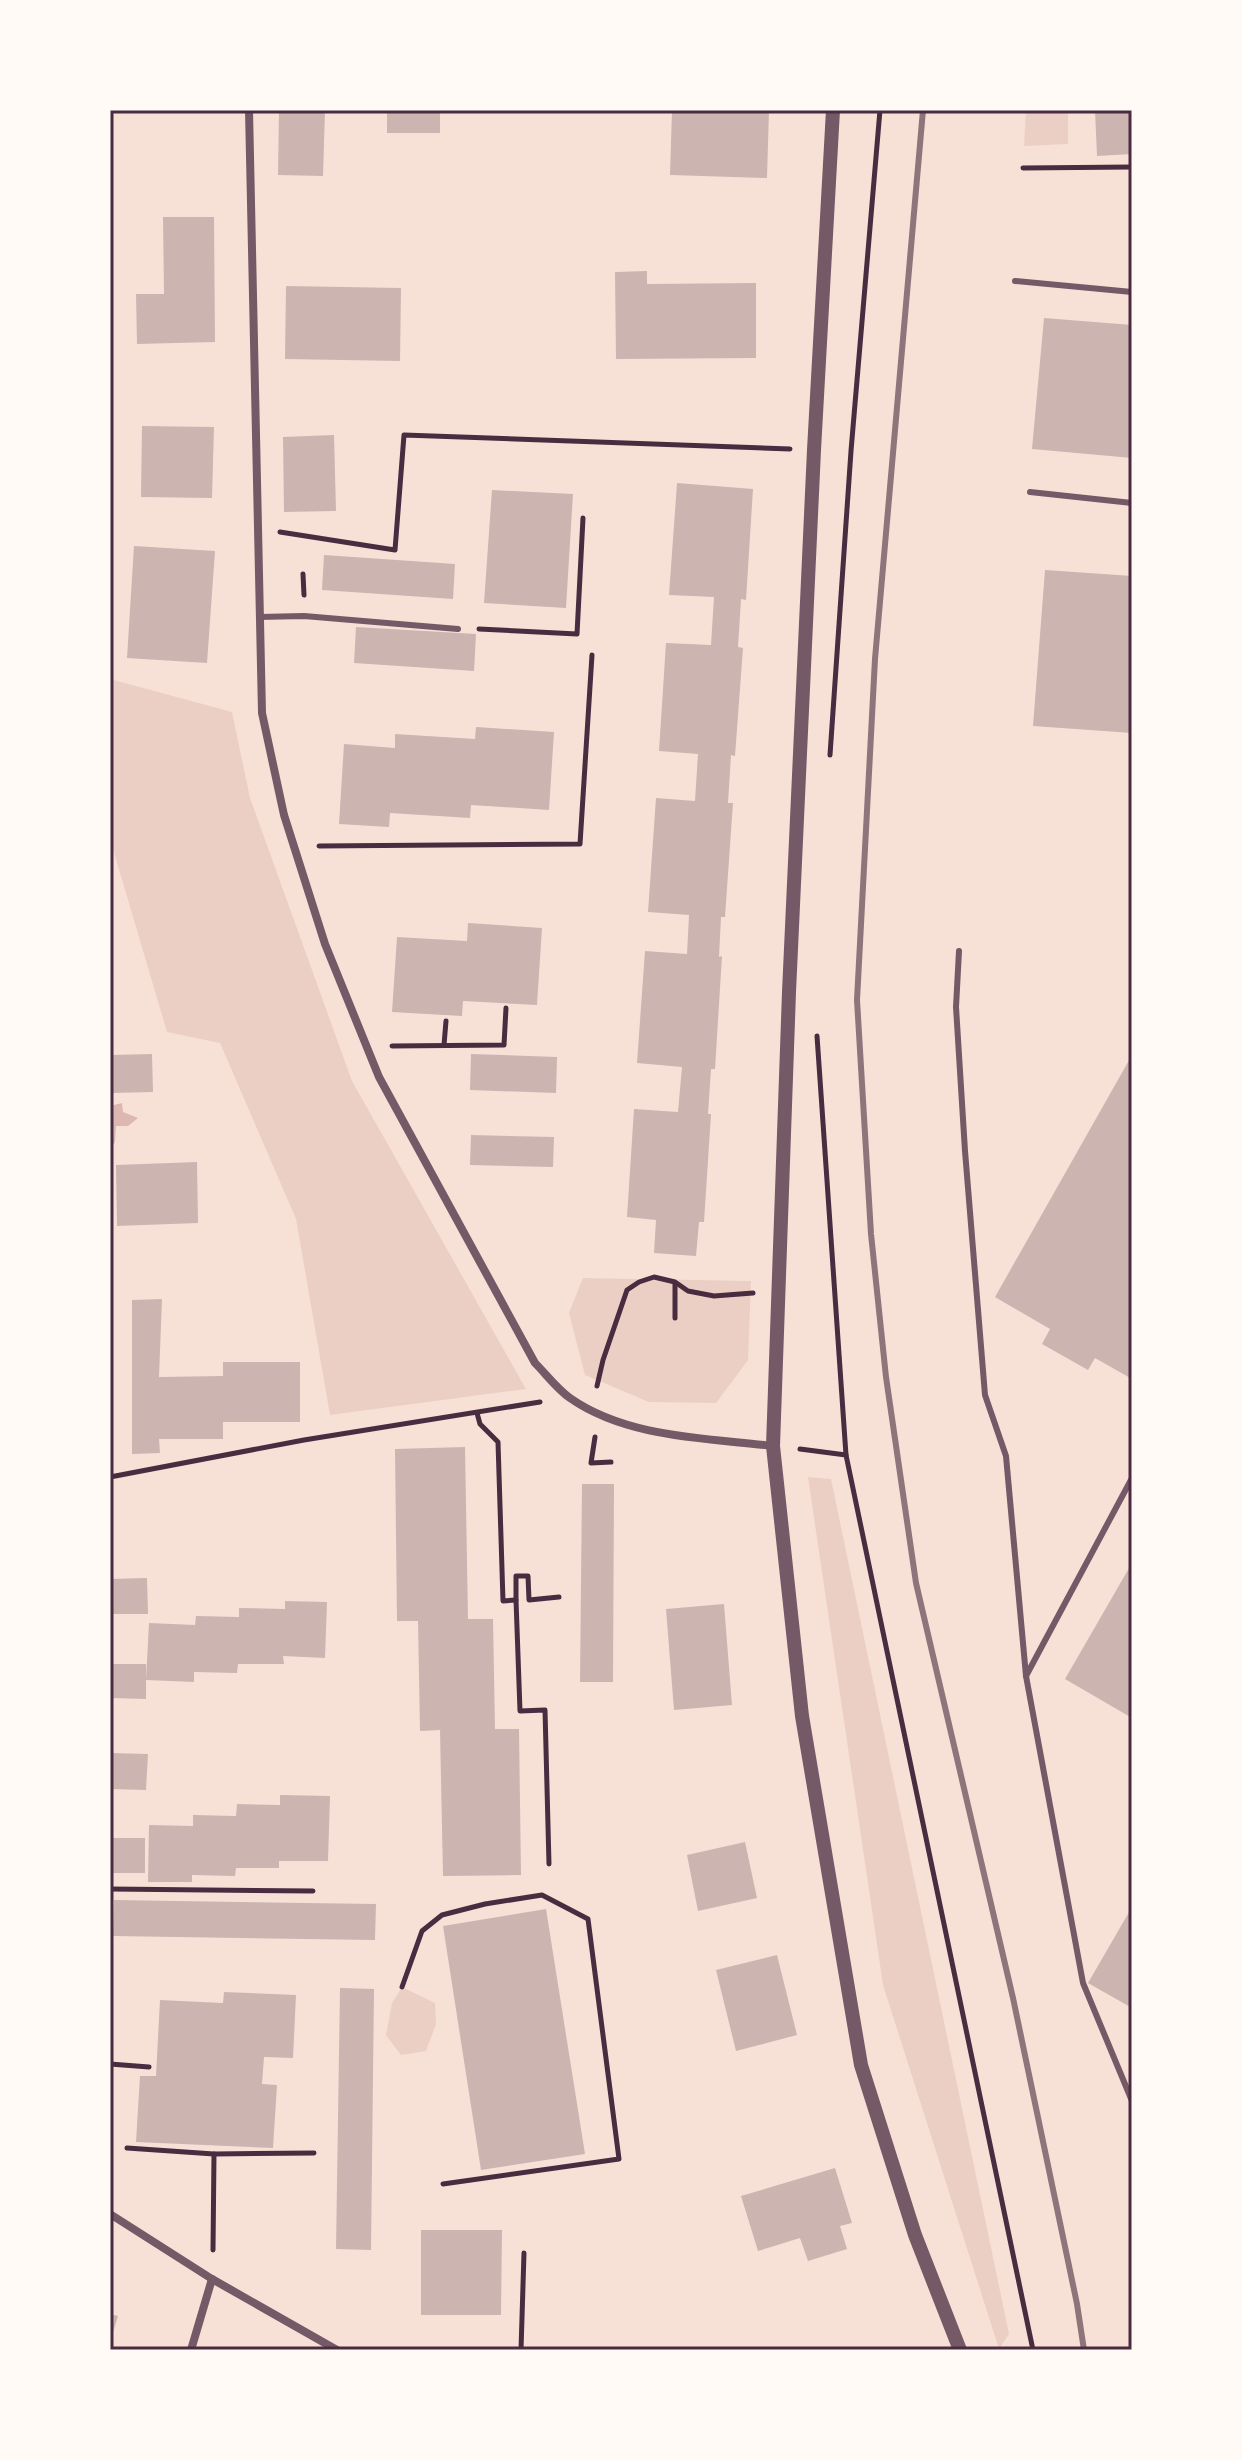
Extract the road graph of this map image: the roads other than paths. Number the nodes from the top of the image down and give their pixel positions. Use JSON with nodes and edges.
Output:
{"nodes":[{"id":1,"x":249,"y":110,"type":"edge"},
{"id":2,"x":833,"y":110,"type":"edge"},
{"id":3,"x":1015,"y":281,"type":"dead end"},
{"id":4,"x":1132,"y":292,"type":"edge"},
{"id":5,"x":1030,"y":492,"type":"dead end"},
{"id":6,"x":1132,"y":503,"type":"edge"},
{"id":7,"x":259,"y":617,"type":"junction"},
{"id":8,"x":458,"y":629,"type":"road end"},
{"id":9,"x":959,"y":951,"type":"dead end"},
{"id":10,"x":773,"y":1446,"type":"junction"},
{"id":11,"x":1132,"y":1478,"type":"edge"},
{"id":12,"x":1026,"y":1676,"type":"junction"},
{"id":13,"x":1132,"y":2101,"type":"edge"},
{"id":14,"x":110,"y":2214,"type":"edge"},
{"id":15,"x":212,"y":2279,"type":"junction"},
{"id":16,"x":191,"y":2350,"type":"edge"},
{"id":17,"x":337,"y":2350,"type":"edge"},
{"id":18,"x":960,"y":2350,"type":"edge"}],
"edges":[{"from":1,"to":7,"type":"street"},
{"from":2,"to":10,"type":"street"},
{"from":3,"to":4,"type":"lane"},
{"from":5,"to":6,"type":"lane"},
{"from":7,"to":8,"type":"lane"},
{"from":7,"to":10,"type":"street"},
{"from":9,"to":12,"type":"lane"},
{"from":10,"to":18,"type":"street"},
{"from":11,"to":12,"type":"lane"},
{"from":12,"to":13,"type":"lane"},
{"from":14,"to":15,"type":"street"},
{"from":15,"to":16,"type":"street"},
{"from":15,"to":17,"type":"street"}]}
